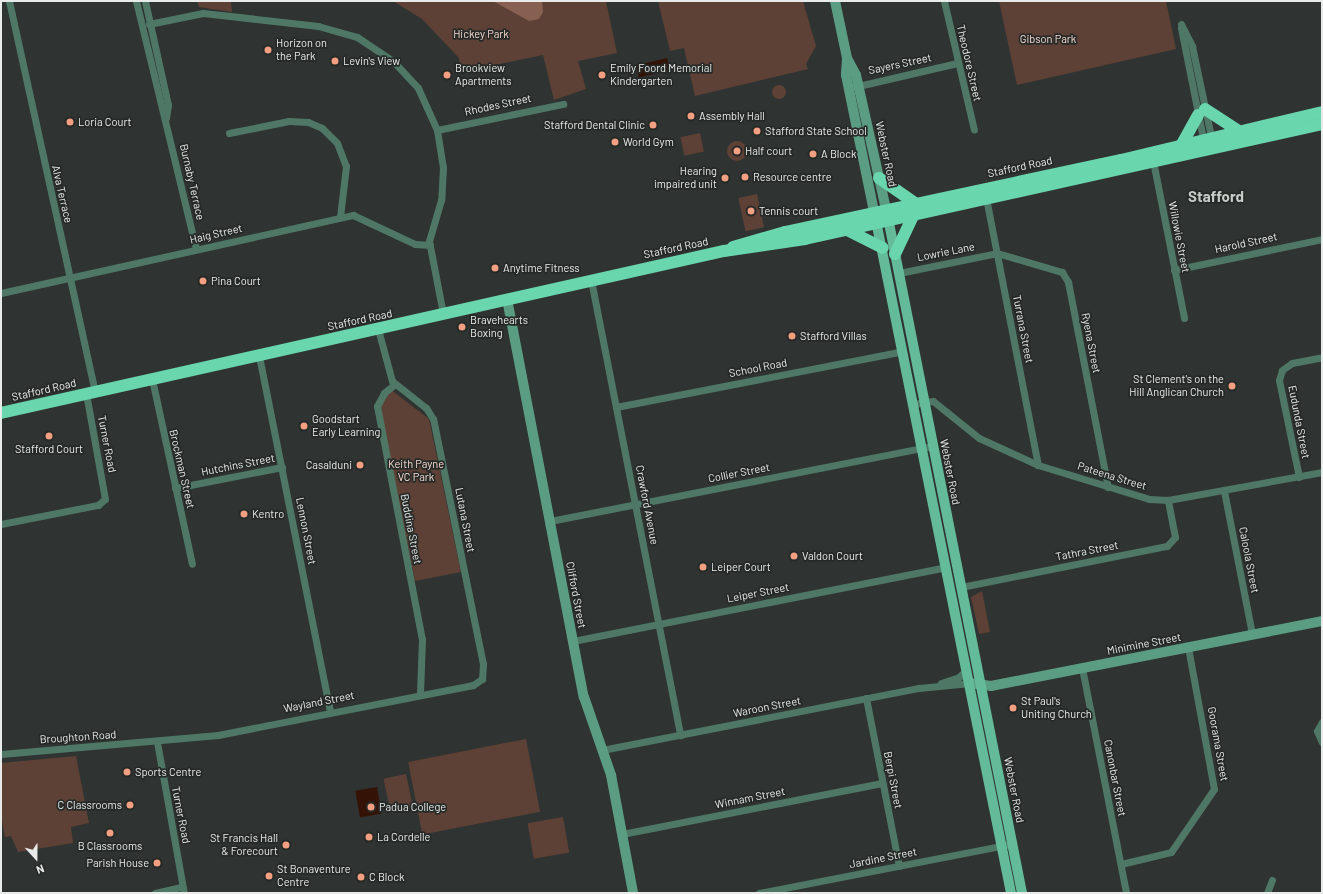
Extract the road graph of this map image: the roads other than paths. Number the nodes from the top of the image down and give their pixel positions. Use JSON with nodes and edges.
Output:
{"nodes":[{"id":1,"x":8,"y":1,"type":"edge"},
{"id":2,"x":136,"y":1,"type":"edge"},
{"id":3,"x":145,"y":1,"type":"edge"},
{"id":4,"x":835,"y":1,"type":"edge"},
{"id":5,"x":944,"y":1,"type":"edge"},
{"id":6,"x":149,"y":24,"type":"junction"},
{"id":7,"x":847,"y":58,"type":"junction"},
{"id":8,"x":957,"y":63,"type":"junction"},
{"id":9,"x":858,"y":85,"type":"junction"},
{"id":10,"x":849,"y":91,"type":"junction"},
{"id":11,"x":563,"y":104,"type":"dead end"},
{"id":12,"x":1201,"y":112,"type":"junction"},
{"id":13,"x":1322,"y":112,"type":"edge"},
{"id":14,"x":166,"y":119,"type":"junction"},
{"id":15,"x":1322,"y":124,"type":"edge"},
{"id":16,"x":437,"y":130,"type":"junction"},
{"id":17,"x":974,"y":130,"type":"dead end"},
{"id":18,"x":1237,"y":130,"type":"junction"},
{"id":19,"x":229,"y":133,"type":"dead end"},
{"id":20,"x":1208,"y":143,"type":"junction"},
{"id":21,"x":1182,"y":144,"type":"junction"},
{"id":22,"x":1153,"y":161,"type":"junction"},
{"id":23,"x":878,"y":178,"type":"junction"},
{"id":24,"x":986,"y":198,"type":"junction"},
{"id":25,"x":914,"y":208,"type":"junction"},
{"id":26,"x":881,"y":216,"type":"junction"},
{"id":27,"x":340,"y":217,"type":"junction"},
{"id":28,"x":847,"y":230,"type":"junction"},
{"id":29,"x":1322,"y":239,"type":"edge"},
{"id":30,"x":430,"y":245,"type":"junction"},
{"id":31,"x":882,"y":248,"type":"junction"},
{"id":32,"x":196,"y":249,"type":"junction"},
{"id":33,"x":724,"y":251,"type":"junction"},
{"id":34,"x":997,"y":253,"type":"junction"},
{"id":35,"x":895,"y":254,"type":"junction"},
{"id":36,"x":1174,"y":270,"type":"junction"},
{"id":37,"x":898,"y":273,"type":"junction"},
{"id":38,"x":69,"y":277,"type":"junction"},
{"id":39,"x":592,"y":280,"type":"junction"},
{"id":40,"x":1,"y":293,"type":"edge"},
{"id":41,"x":507,"y":299,"type":"junction"},
{"id":42,"x":443,"y":314,"type":"junction"},
{"id":43,"x":1184,"y":318,"type":"dead end"},
{"id":44,"x":378,"y":329,"type":"junction"},
{"id":45,"x":903,"y":352,"type":"junction"},
{"id":46,"x":259,"y":356,"type":"junction"},
{"id":47,"x":1322,"y":356,"type":"edge"},
{"id":48,"x":152,"y":379,"type":"junction"},
{"id":49,"x":394,"y":384,"type":"junction"},
{"id":50,"x":90,"y":393,"type":"junction"},
{"id":51,"x":924,"y":402,"type":"junction"},
{"id":52,"x":914,"y":404,"type":"junction"},
{"id":53,"x":616,"y":407,"type":"junction"},
{"id":54,"x":1,"y":413,"type":"edge"},
{"id":55,"x":928,"y":447,"type":"junction"},
{"id":56,"x":1038,"y":465,"type":"junction"},
{"id":57,"x":282,"y":467,"type":"junction"},
{"id":58,"x":1322,"y":472,"type":"edge"},
{"id":59,"x":1299,"y":477,"type":"junction"},
{"id":60,"x":1108,"y":487,"type":"junction"},
{"id":61,"x":175,"y":488,"type":"junction"},
{"id":62,"x":1224,"y":491,"type":"junction"},
{"id":63,"x":1168,"y":500,"type":"junction"},
{"id":64,"x":636,"y":504,"type":"junction"},
{"id":65,"x":550,"y":521,"type":"junction"},
{"id":66,"x":1,"y":524,"type":"edge"},
{"id":67,"x":192,"y":564,"type":"dead end"},
{"id":68,"x":947,"y":567,"type":"junction"},
{"id":69,"x":961,"y":587,"type":"junction"},
{"id":70,"x":1322,"y":621,"type":"edge"},
{"id":71,"x":659,"y":624,"type":"junction"},
{"id":72,"x":1252,"y":634,"type":"junction"},
{"id":73,"x":573,"y":641,"type":"junction"},
{"id":74,"x":1188,"y":647,"type":"junction"},
{"id":75,"x":1082,"y":668,"type":"junction"},
{"id":76,"x":967,"y":669,"type":"junction"},
{"id":77,"x":482,"y":679,"type":"joint"},
{"id":78,"x":970,"y":683,"type":"junction"},
{"id":79,"x":937,"y":685,"type":"junction"},
{"id":80,"x":981,"y":685,"type":"junction"},
{"id":81,"x":420,"y":694,"type":"junction"},
{"id":82,"x":866,"y":698,"type":"junction"},
{"id":83,"x":330,"y":712,"type":"junction"},
{"id":84,"x":1322,"y":722,"type":"edge"},
{"id":85,"x":680,"y":735,"type":"junction"},
{"id":86,"x":157,"y":742,"type":"junction"},
{"id":87,"x":1322,"y":742,"type":"edge"},
{"id":88,"x":602,"y":750,"type":"junction"},
{"id":89,"x":1,"y":754,"type":"edge"},
{"id":90,"x":882,"y":783,"type":"junction"},
{"id":91,"x":622,"y":834,"type":"junction"},
{"id":92,"x":1007,"y":845,"type":"junction"},
{"id":93,"x":1121,"y":864,"type":"junction"},
{"id":94,"x":899,"y":866,"type":"junction"},
{"id":95,"x":1272,"y":880,"type":"dead end"},
{"id":96,"x":183,"y":890,"type":"edge"},
{"id":97,"x":155,"y":893,"type":"edge"},
{"id":98,"x":633,"y":893,"type":"edge"},
{"id":99,"x":759,"y":893,"type":"edge"},
{"id":100,"x":1011,"y":893,"type":"edge"},
{"id":101,"x":1022,"y":893,"type":"edge"},
{"id":102,"x":1126,"y":893,"type":"edge"},
{"id":103,"x":1267,"y":893,"type":"edge"}],
"edges":[{"from":1,"to":38,"type":"street","name":"Alva Terrace"},
{"from":2,"to":14,"type":"street","name":"Burnaby Terrace"},
{"from":3,"to":6,"type":"street","name":"Burnaby Terrace"},
{"from":4,"to":7,"type":"street","name":"Webster Road"},
{"from":5,"to":8,"type":"street","name":"Theodore Street"},
{"from":6,"to":14,"type":"street","name":"Burnaby Terrace"},
{"from":6,"to":16,"type":"street"},
{"from":7,"to":9,"type":"street","name":"Webster Road"},
{"from":7,"to":10,"type":"street","name":"Webster Road"},
{"from":8,"to":9,"type":"street","name":"Sayers Street"},
{"from":8,"to":17,"type":"street","name":"Theodore Street"},
{"from":9,"to":10,"type":"street","name":"Sayers Street"},
{"from":9,"to":23,"type":"street","name":"Webster Road"},
{"from":10,"to":26,"type":"street","name":"Webster Road"},
{"from":11,"to":16,"type":"street","name":"Rhodes Street"},
{"from":12,"to":12,"type":"street"},
{"from":12,"to":18,"type":"highway"},
{"from":12,"to":20,"type":"street"},
{"from":12,"to":21,"type":"highway"},
{"from":13,"to":18,"type":"highway","name":"Stafford Road"},
{"from":14,"to":32,"type":"street","name":"Burnaby Terrace"},
{"from":15,"to":20,"type":"highway","name":"Stafford Road"},
{"from":16,"to":30,"type":"street"},
{"from":18,"to":20,"type":"highway","name":"Stafford Road"},
{"from":19,"to":27,"type":"street"},
{"from":20,"to":21,"type":"highway","name":"Stafford Road"},
{"from":20,"to":22,"type":"highway","name":"Stafford Road"},
{"from":21,"to":25,"type":"highway","name":"Stafford Road"},
{"from":22,"to":24,"type":"highway","name":"Stafford Road"},
{"from":22,"to":36,"type":"street","name":"Willowie Street"},
{"from":23,"to":25,"type":"highway"},
{"from":23,"to":26,"type":"street","name":"Webster Road"},
{"from":24,"to":25,"type":"highway","name":"Stafford Road"},
{"from":24,"to":34,"type":"street","name":"Turrana Street"},
{"from":25,"to":26,"type":"highway","name":"Stafford Road"},
{"from":25,"to":35,"type":"highway"},
{"from":26,"to":28,"type":"highway","name":"Stafford Road"},
{"from":26,"to":31,"type":"main road","name":"Webster Road"},
{"from":26,"to":33,"type":"highway","name":"Stafford Road"},
{"from":26,"to":35,"type":"main road","name":"Webster Road"},
{"from":27,"to":30,"type":"street","name":"Haig Street"},
{"from":27,"to":32,"type":"street","name":"Haig Street"},
{"from":28,"to":31,"type":"highway"},
{"from":28,"to":33,"type":"highway","name":"Stafford Road"},
{"from":29,"to":36,"type":"street","name":"Harold Street"},
{"from":30,"to":42,"type":"street"},
{"from":31,"to":45,"type":"main road","name":"Webster Road"},
{"from":32,"to":38,"type":"street","name":"Haig Street"},
{"from":33,"to":39,"type":"highway","name":"Stafford Road"},
{"from":34,"to":37,"type":"street","name":"Lowrie Lane"},
{"from":34,"to":56,"type":"street","name":"Turrana Street"},
{"from":34,"to":60,"type":"street","name":"Ryena Street"},
{"from":35,"to":37,"type":"main road","name":"Webster Road"},
{"from":36,"to":43,"type":"street","name":"Willowie Street"},
{"from":37,"to":51,"type":"main road","name":"Webster Road"},
{"from":38,"to":40,"type":"street","name":"Haig Street"},
{"from":38,"to":50,"type":"street","name":"Alva Terrace"},
{"from":39,"to":41,"type":"highway","name":"Stafford Road"},
{"from":39,"to":53,"type":"street","name":"Crawford Avenue"},
{"from":41,"to":42,"type":"highway","name":"Stafford Road"},
{"from":41,"to":65,"type":"street","name":"Clifford Street"},
{"from":42,"to":44,"type":"highway","name":"Stafford Road"},
{"from":44,"to":46,"type":"highway","name":"Stafford Road"},
{"from":44,"to":49,"type":"street"},
{"from":45,"to":52,"type":"main road","name":"Webster Road"},
{"from":45,"to":53,"type":"street","name":"School Road"},
{"from":46,"to":48,"type":"highway","name":"Stafford Road"},
{"from":46,"to":57,"type":"street","name":"Lennon Street"},
{"from":47,"to":59,"type":"street","name":"Eudunda Street"},
{"from":48,"to":50,"type":"highway","name":"Stafford Road"},
{"from":48,"to":61,"type":"street","name":"Brockman Street"},
{"from":49,"to":77,"type":"street","name":"Lutana Street"},
{"from":49,"to":81,"type":"street","name":"Buddina Street"},
{"from":50,"to":54,"type":"highway","name":"Stafford Road"},
{"from":50,"to":66,"type":"street","name":"Turner Road"},
{"from":51,"to":52,"type":"street","name":"Pateena Street"},
{"from":51,"to":55,"type":"main road","name":"Webster Road"},
{"from":51,"to":56,"type":"street","name":"Pateena Street"},
{"from":52,"to":55,"type":"main road","name":"Webster Road"},
{"from":53,"to":64,"type":"street","name":"Crawford Avenue"},
{"from":55,"to":64,"type":"street","name":"Collier Street"},
{"from":55,"to":68,"type":"main road","name":"Webster Road"},
{"from":55,"to":69,"type":"main road","name":"Webster Road"},
{"from":56,"to":60,"type":"street","name":"Pateena Street"},
{"from":57,"to":61,"type":"street","name":"Hutchins Street"},
{"from":57,"to":83,"type":"street","name":"Lennon Street"},
{"from":58,"to":59,"type":"street","name":"Pateena Street"},
{"from":59,"to":62,"type":"street","name":"Pateena Street"},
{"from":60,"to":63,"type":"street","name":"Pateena Street"},
{"from":61,"to":67,"type":"street","name":"Brockman Street"},
{"from":62,"to":63,"type":"street","name":"Pateena Street"},
{"from":62,"to":72,"type":"street","name":"Caloola Street"},
{"from":63,"to":69,"type":"street","name":"Tathra Street"},
{"from":64,"to":65,"type":"street","name":"Collier Street"},
{"from":64,"to":71,"type":"street","name":"Crawford Avenue"},
{"from":65,"to":73,"type":"street","name":"Clifford Street"},
{"from":68,"to":71,"type":"street","name":"Leiper Street"},
{"from":68,"to":76,"type":"main road","name":"Webster Road"},
{"from":69,"to":80,"type":"main road","name":"Webster Road"},
{"from":70,"to":72,"type":"street","name":"Minimine Street"},
{"from":71,"to":73,"type":"street","name":"Leiper Street"},
{"from":71,"to":85,"type":"street","name":"Crawford Avenue"},
{"from":72,"to":74,"type":"street","name":"Minimine Street"},
{"from":73,"to":88,"type":"street","name":"Clifford Street"},
{"from":74,"to":75,"type":"street","name":"Minimine Street"},
{"from":74,"to":93,"type":"street","name":"Goorama Street"},
{"from":75,"to":80,"type":"street","name":"Minimine Street"},
{"from":75,"to":93,"type":"street","name":"Canonbar Street"},
{"from":76,"to":78,"type":"main road","name":"Webster Road"},
{"from":76,"to":79,"type":"street","name":"Waroon Street"},
{"from":77,"to":81,"type":"street","name":"Wayland Street"},
{"from":78,"to":79,"type":"street","name":"Waroon Street"},
{"from":78,"to":80,"type":"street","name":"Minimine Street"},
{"from":78,"to":92,"type":"main road","name":"Webster Road"},
{"from":79,"to":82,"type":"street","name":"Waroon Street"},
{"from":80,"to":92,"type":"main road","name":"Webster Road"},
{"from":81,"to":83,"type":"street","name":"Wayland Street"},
{"from":82,"to":85,"type":"street","name":"Waroon Street"},
{"from":82,"to":90,"type":"street","name":"Berpi Street"},
{"from":83,"to":86,"type":"street","name":"Wayland Street"},
{"from":84,"to":87,"type":"street"},
{"from":85,"to":88,"type":"street","name":"Waroon Street"},
{"from":86,"to":89,"type":"street","name":"Broughton Road"},
{"from":86,"to":96,"type":"street","name":"Turner Road"},
{"from":88,"to":91,"type":"street","name":"Clifford Street"},
{"from":90,"to":91,"type":"street","name":"Winnam Street"},
{"from":90,"to":94,"type":"street","name":"Berpi Street"},
{"from":91,"to":98,"type":"street","name":"Clifford Street"},
{"from":92,"to":94,"type":"street","name":"Jardine Street"},
{"from":92,"to":100,"type":"main road","name":"Webster Road"},
{"from":92,"to":101,"type":"main road","name":"Webster Road"},
{"from":93,"to":102,"type":"street","name":"Canonbar Street"},
{"from":94,"to":99,"type":"street","name":"Jardine Street"},
{"from":95,"to":103,"type":"street"},
{"from":96,"to":97,"type":"street"}]}
